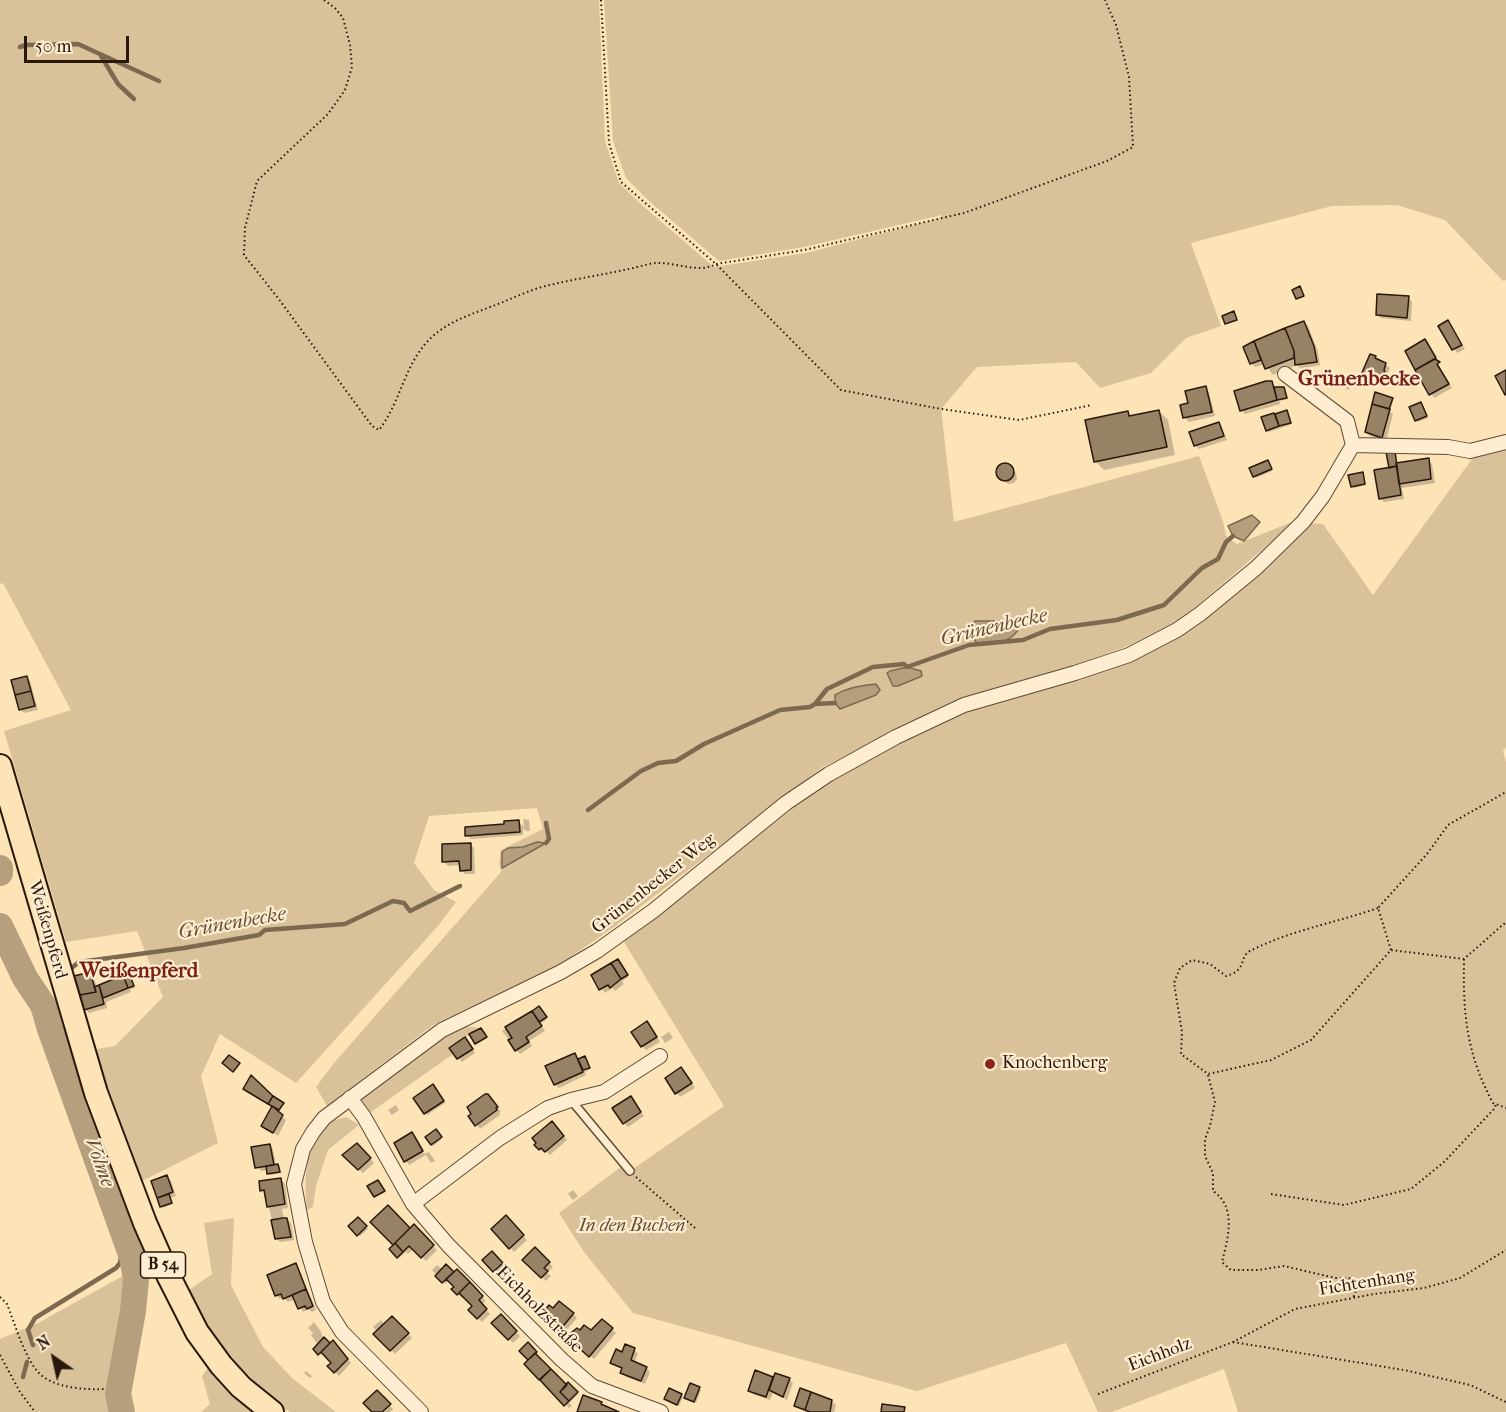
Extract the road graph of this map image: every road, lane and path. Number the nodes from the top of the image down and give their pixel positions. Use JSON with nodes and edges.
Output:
{"nodes":[{"id":1,"x":324,"y":0,"type":"edge"},
{"id":2,"x":601,"y":0,"type":"edge"},
{"id":3,"x":1105,"y":0,"type":"edge"},
{"id":4,"x":716,"y":264,"type":"junction"},
{"id":5,"x":1285,"y":374,"type":"dead end"},
{"id":6,"x":1092,"y":405,"type":"dead end"},
{"id":7,"x":1506,"y":442,"type":"edge"},
{"id":8,"x":1353,"y":445,"type":"junction"},
{"id":9,"x":0,"y":766,"type":"edge"},
{"id":10,"x":1506,"y":792,"type":"edge"},
{"id":11,"x":1378,"y":908,"type":"junction"},
{"id":12,"x":1506,"y":922,"type":"edge"},
{"id":13,"x":1391,"y":950,"type":"junction"},
{"id":14,"x":1464,"y":959,"type":"junction"},
{"id":15,"x":660,"y":1056,"type":"dead end"},
{"id":16,"x":1208,"y":1074,"type":"junction"},
{"id":17,"x":351,"y":1098,"type":"junction"},
{"id":18,"x":571,"y":1100,"type":"junction"},
{"id":19,"x":1496,"y":1104,"type":"junction"},
{"id":20,"x":1506,"y":1108,"type":"edge"},
{"id":21,"x":630,"y":1172,"type":"joint"},
{"id":22,"x":1271,"y":1194,"type":"dead end"},
{"id":23,"x":413,"y":1204,"type":"junction"},
{"id":24,"x":695,"y":1228,"type":"dead end"},
{"id":25,"x":1506,"y":1250,"type":"edge"},
{"id":26,"x":0,"y":1297,"type":"edge"},
{"id":27,"x":1353,"y":1298,"type":"junction"},
{"id":28,"x":1233,"y":1342,"type":"junction"},
{"id":29,"x":0,"y":1355,"type":"edge"},
{"id":30,"x":104,"y":1389,"type":"dead end"},
{"id":31,"x":1098,"y":1394,"type":"dead end"},
{"id":32,"x":1506,"y":1402,"type":"edge"},
{"id":33,"x":35,"y":1412,"type":"edge"},
{"id":34,"x":272,"y":1412,"type":"edge"},
{"id":35,"x":421,"y":1412,"type":"edge"},
{"id":36,"x":661,"y":1412,"type":"edge"}],
"edges":[{"from":1,"to":4,"type":"path"},
{"from":2,"to":4,"type":"path"},
{"from":3,"to":4,"type":"path"},
{"from":4,"to":6,"type":"path"},
{"from":5,"to":8,"type":"street"},
{"from":7,"to":8,"type":"street"},
{"from":8,"to":17,"type":"street","name":"Grünenbecker Weg"},
{"from":9,"to":34,"type":"main road","name":"Weißenpferd","number":"B 54"},
{"from":10,"to":11,"type":"path"},
{"from":11,"to":13,"type":"path"},
{"from":11,"to":16,"type":"path"},
{"from":12,"to":14,"type":"path"},
{"from":13,"to":14,"type":"path"},
{"from":13,"to":16,"type":"path"},
{"from":14,"to":19,"type":"path"},
{"from":15,"to":18,"type":"street"},
{"from":16,"to":27,"type":"path"},
{"from":17,"to":23,"type":"street","name":"Eichholzstraße"},
{"from":17,"to":35,"type":"street","name":"Grünenbecker Weg"},
{"from":18,"to":21,"type":"lane"},
{"from":18,"to":23,"type":"street"},
{"from":19,"to":20,"type":"path"},
{"from":19,"to":22,"type":"path"},
{"from":21,"to":24,"type":"path"},
{"from":23,"to":36,"type":"street","name":"Eichholzstraße"},
{"from":25,"to":27,"type":"path","name":"Fichtenhang"},
{"from":26,"to":30,"type":"path"},
{"from":27,"to":28,"type":"path","name":"Fichtenhang"},
{"from":28,"to":31,"type":"path","name":"Eichholz"},
{"from":28,"to":32,"type":"path"},
{"from":29,"to":33,"type":"path"}]}
